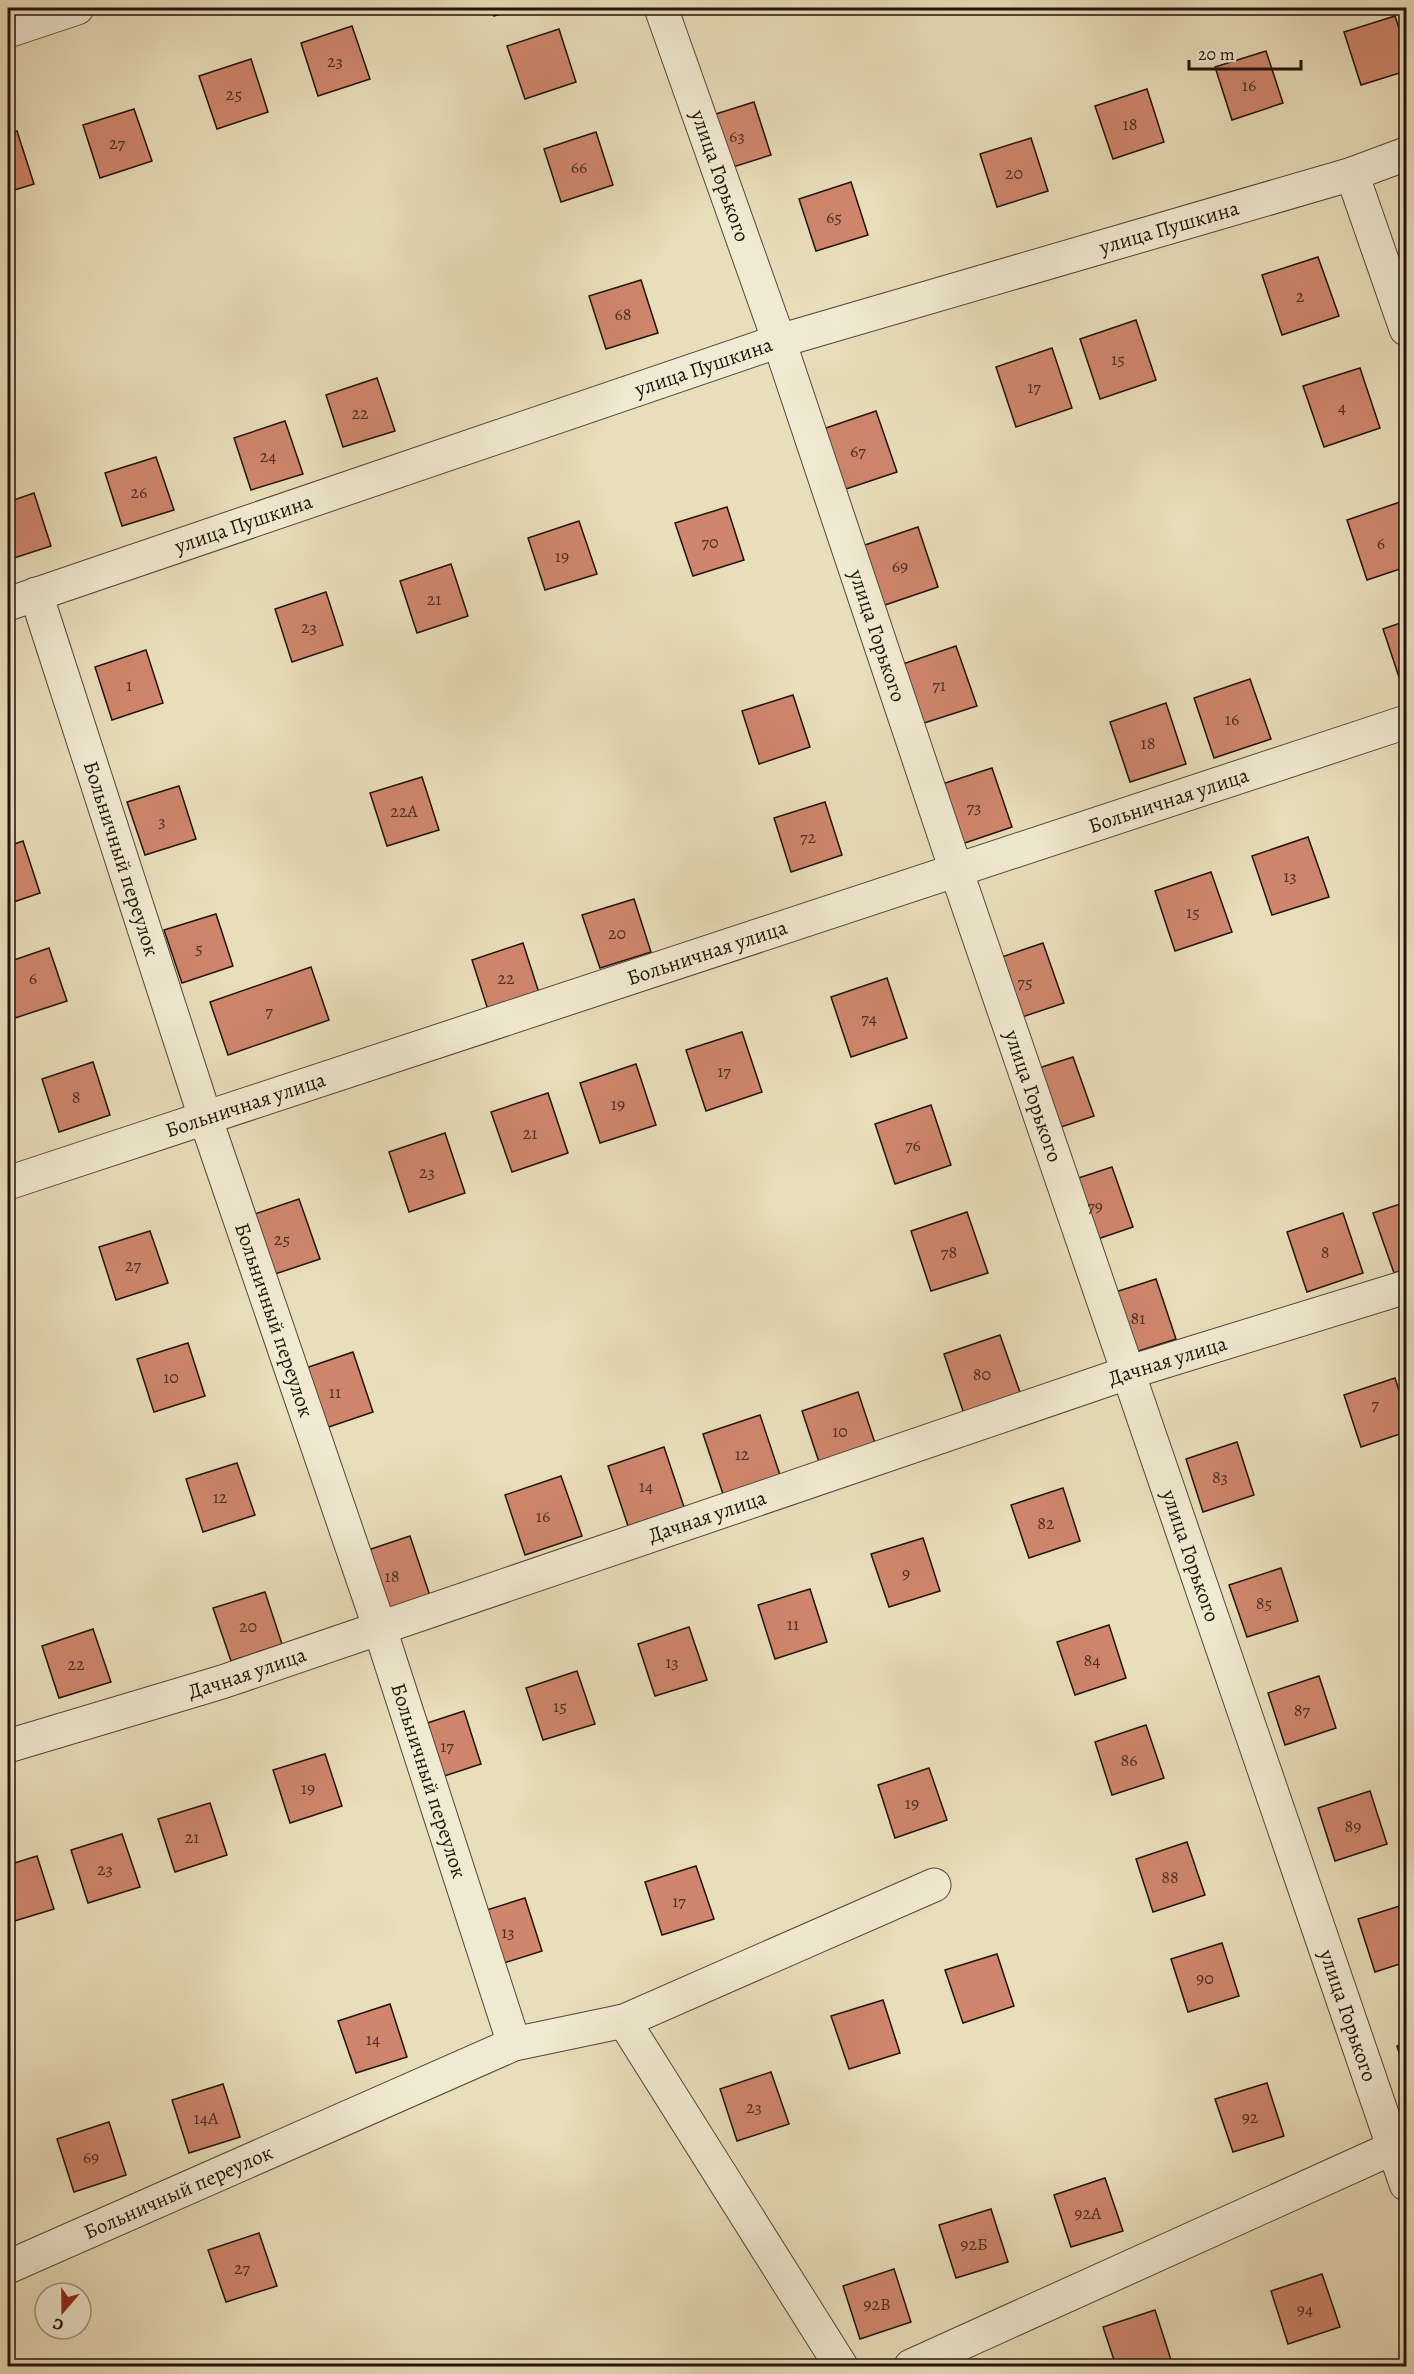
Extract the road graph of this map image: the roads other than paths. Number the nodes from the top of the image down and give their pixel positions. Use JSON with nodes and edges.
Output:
{"nodes":[{"id":1,"x":77,"y":8,"type":"edge"},
{"id":2,"x":661,"y":8,"type":"edge"},
{"id":3,"x":8,"y":31,"type":"edge"},
{"id":4,"x":1407,"y":154,"type":"edge"},
{"id":5,"x":1352,"y":174,"type":"junction"},
{"id":6,"x":1407,"y":329,"type":"edge"},
{"id":7,"x":779,"y":340,"type":"junction"},
{"id":8,"x":22,"y":599,"type":"edge"},
{"id":9,"x":1407,"y":722,"type":"edge"},
{"id":10,"x":956,"y":870,"type":"junction"},
{"id":11,"x":205,"y":1117,"type":"junction"},
{"id":12,"x":8,"y":1183,"type":"edge"},
{"id":13,"x":1407,"y":1287,"type":"edge"},
{"id":14,"x":1130,"y":1372,"type":"junction"},
{"id":15,"x":379,"y":1626,"type":"junction"},
{"id":16,"x":8,"y":1746,"type":"edge"},
{"id":17,"x":934,"y":1886,"type":"dead end"},
{"id":18,"x":624,"y":2021,"type":"junction"},
{"id":19,"x":514,"y":2044,"type":"junction"},
{"id":20,"x":1400,"y":2144,"type":"edge"},
{"id":21,"x":1407,"y":2184,"type":"edge"},
{"id":22,"x":8,"y":2267,"type":"edge"},
{"id":23,"x":841,"y":2367,"type":"edge"},
{"id":24,"x":911,"y":2367,"type":"edge"}],
"edges":[{"from":1,"to":3,"type":"street"},
{"from":2,"to":7,"type":"street","name":"улица Горького"},
{"from":4,"to":5,"type":"street","name":"улица Пушкина"},
{"from":5,"to":6,"type":"street"},
{"from":5,"to":7,"type":"street","name":"улица Пушкина"},
{"from":7,"to":8,"type":"street","name":"улица Пушкина"},
{"from":7,"to":10,"type":"street","name":"улица Горького"},
{"from":8,"to":11,"type":"street","name":"Больничный переулок"},
{"from":9,"to":10,"type":"street","name":"Больничная улица"},
{"from":10,"to":11,"type":"street","name":"Больничная улица"},
{"from":10,"to":14,"type":"street","name":"улица Горького"},
{"from":11,"to":12,"type":"street","name":"Больничная улица"},
{"from":11,"to":15,"type":"street","name":"Больничный переулок"},
{"from":13,"to":14,"type":"street","name":"Дачная улица"},
{"from":14,"to":15,"type":"street","name":"Дачная улица"},
{"from":14,"to":20,"type":"street","name":"улица Горького"},
{"from":15,"to":16,"type":"street","name":"Дачная улица"},
{"from":15,"to":19,"type":"street","name":"Больничный переулок"},
{"from":17,"to":18,"type":"street","name":"Больничный переулок"},
{"from":18,"to":19,"type":"street","name":"Больничный переулок"},
{"from":18,"to":23,"type":"street"},
{"from":19,"to":22,"type":"street","name":"Больничный переулок"},
{"from":20,"to":21,"type":"street","name":"улица Горького"},
{"from":20,"to":24,"type":"street"}]}
